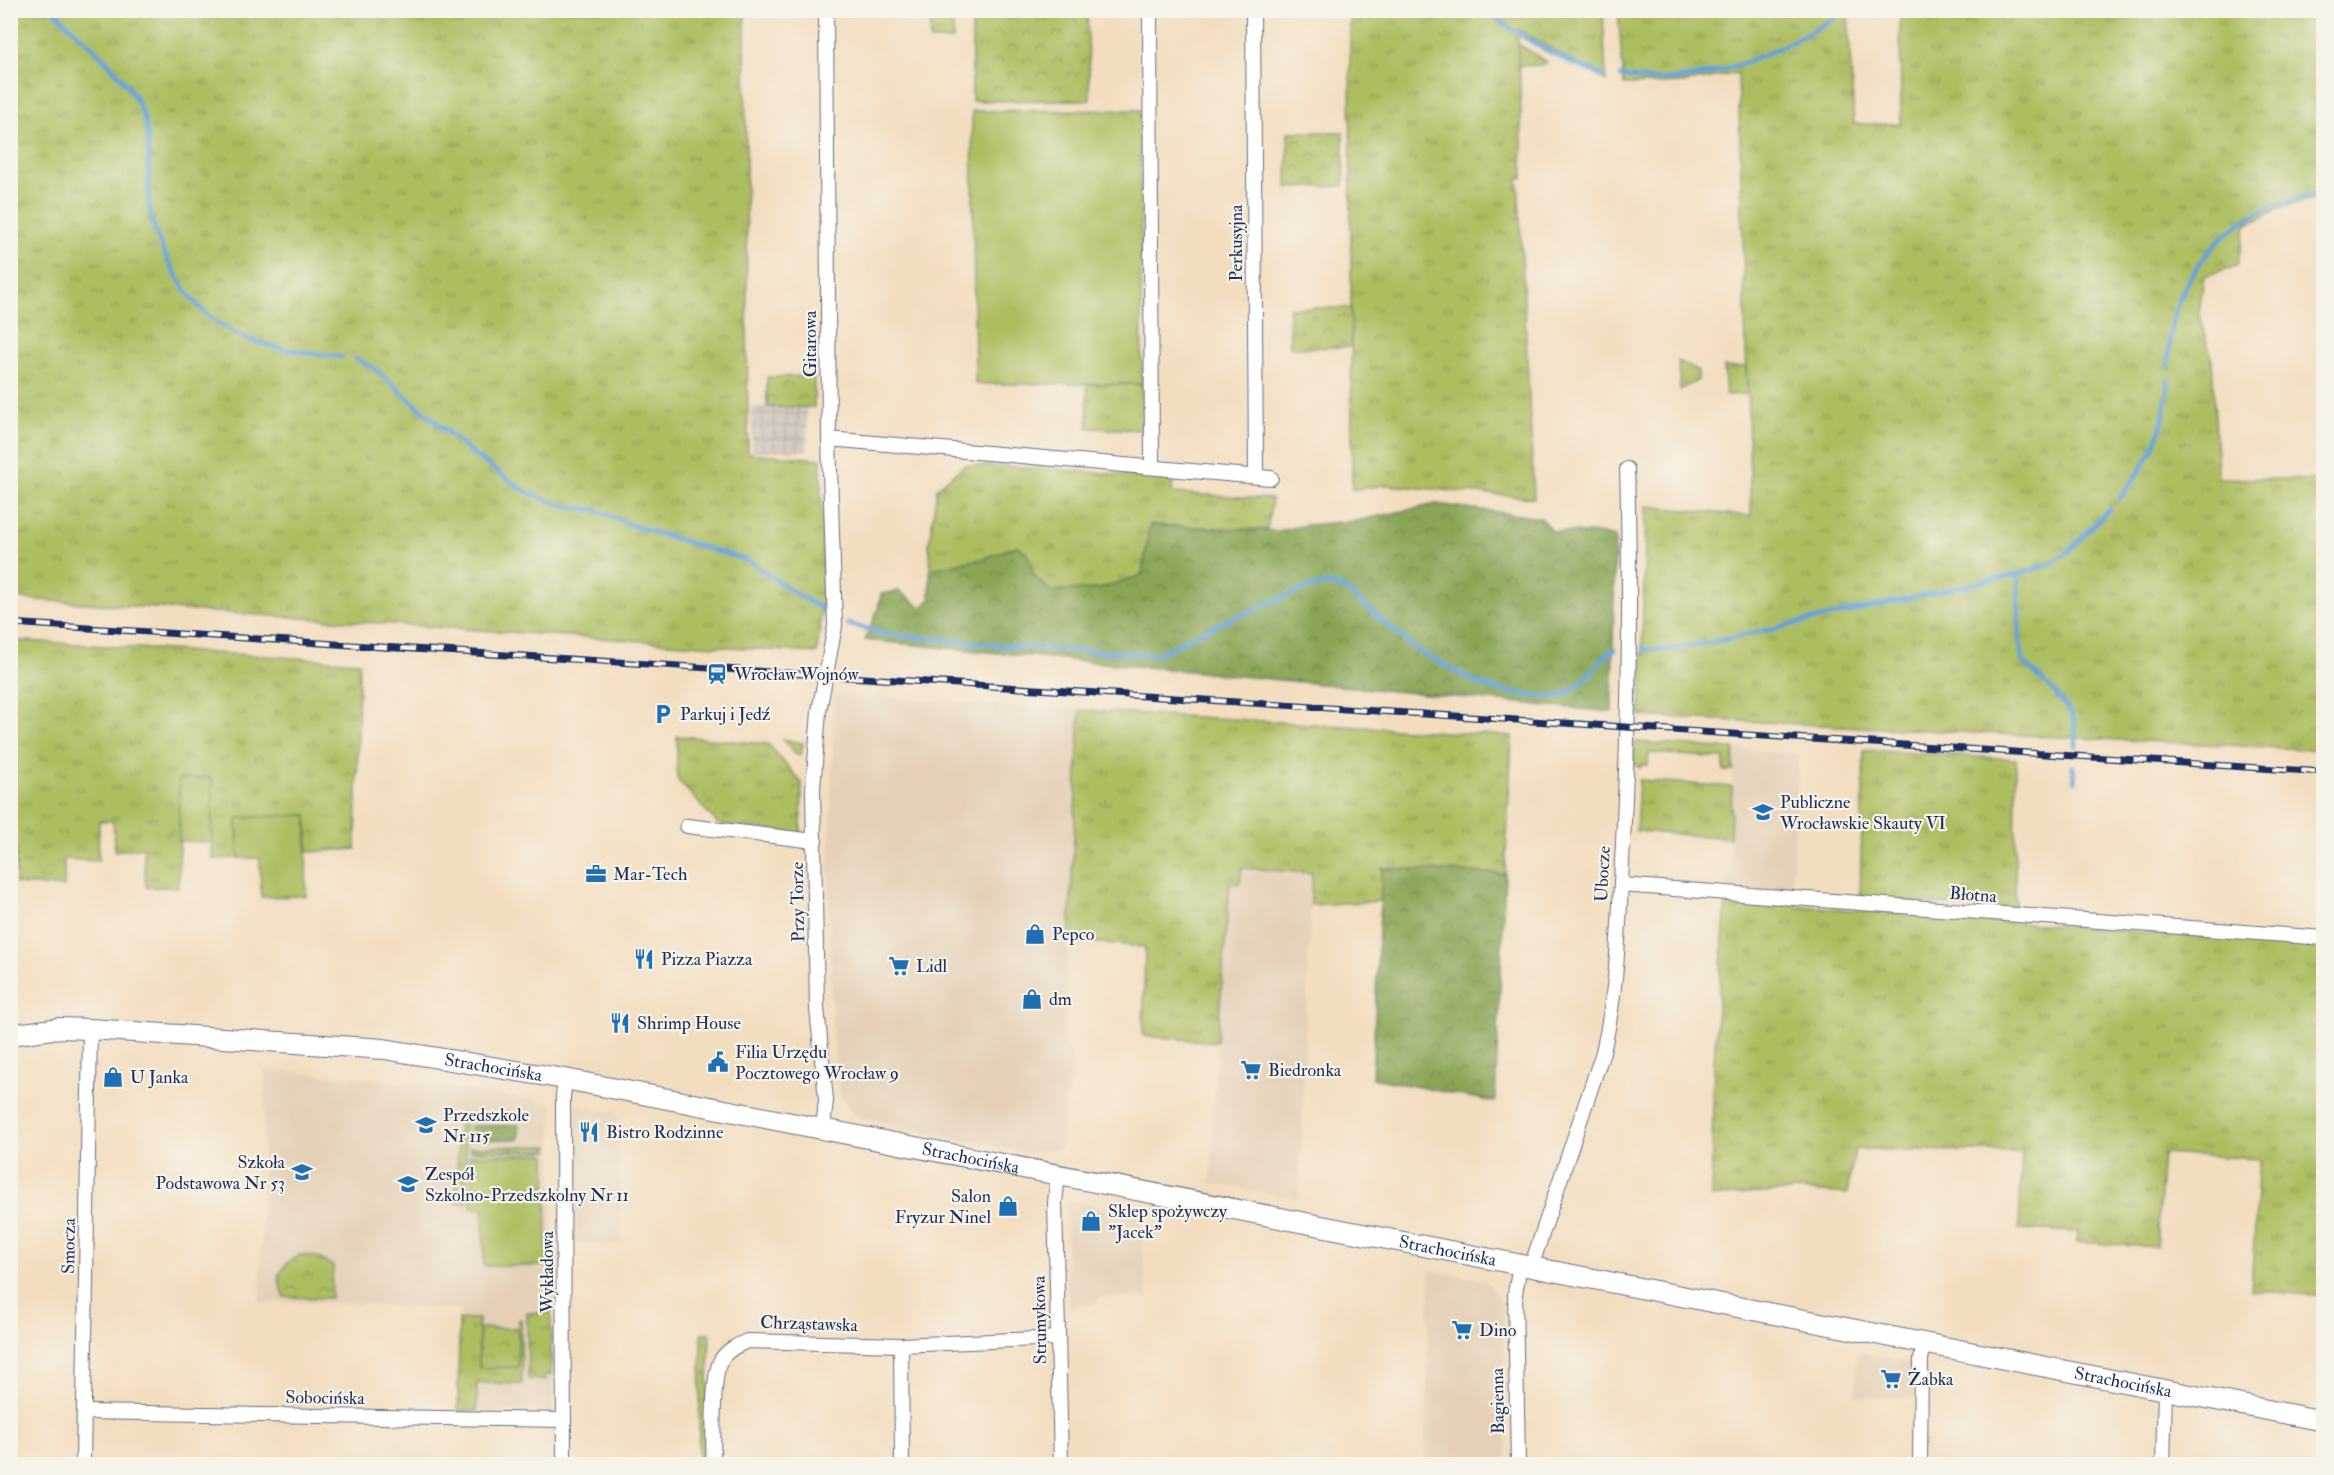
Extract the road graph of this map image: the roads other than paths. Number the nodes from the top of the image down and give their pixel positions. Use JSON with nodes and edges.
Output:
{"nodes":[{"id":1,"x":826,"y":10,"type":"edge"},
{"id":2,"x":1150,"y":10,"type":"edge"},
{"id":3,"x":1253,"y":10,"type":"edge"},
{"id":4,"x":829,"y":440,"type":"junction"},
{"id":5,"x":1152,"y":466,"type":"junction"},
{"id":6,"x":1627,"y":469,"type":"dead end"},
{"id":7,"x":1256,"y":476,"type":"junction"},
{"id":8,"x":1271,"y":478,"type":"dead end"},
{"id":9,"x":826,"y":676,"type":"joint"},
{"id":10,"x":687,"y":826,"type":"dead end"},
{"id":11,"x":815,"y":841,"type":"junction"},
{"id":12,"x":1621,"y":885,"type":"junction"},
{"id":13,"x":2324,"y":938,"type":"edge"},
{"id":14,"x":90,"y":1029,"type":"junction"},
{"id":15,"x":10,"y":1035,"type":"edge"},
{"id":16,"x":565,"y":1079,"type":"junction"},
{"id":17,"x":823,"y":1129,"type":"junction"},
{"id":18,"x":1058,"y":1175,"type":"junction"},
{"id":19,"x":1525,"y":1266,"type":"junction"},
{"id":20,"x":1058,"y":1338,"type":"junction"},
{"id":21,"x":1924,"y":1343,"type":"junction"},
{"id":22,"x":901,"y":1345,"type":"junction"},
{"id":23,"x":2165,"y":1391,"type":"junction"},
{"id":24,"x":85,"y":1412,"type":"junction"},
{"id":25,"x":564,"y":1420,"type":"junction"},
{"id":26,"x":2324,"y":1421,"type":"edge"},
{"id":27,"x":84,"y":1464,"type":"edge"},
{"id":28,"x":564,"y":1464,"type":"edge"},
{"id":29,"x":713,"y":1464,"type":"edge"},
{"id":30,"x":902,"y":1464,"type":"edge"},
{"id":31,"x":1061,"y":1464,"type":"edge"},
{"id":32,"x":1518,"y":1464,"type":"edge"},
{"id":33,"x":1920,"y":1464,"type":"edge"},
{"id":34,"x":2163,"y":1464,"type":"edge"}],
"edges":[{"from":1,"to":4,"type":"street","name":"Gitarowa"},
{"from":2,"to":5,"type":"street"},
{"from":3,"to":7,"type":"street","name":"Perkusyjna"},
{"from":4,"to":5,"type":"street"},
{"from":4,"to":9,"type":"street","name":"Gitarowa"},
{"from":5,"to":7,"type":"street"},
{"from":6,"to":12,"type":"street","name":"Ubocze"},
{"from":7,"to":8,"type":"street"},
{"from":9,"to":11,"type":"street","name":"Przy Torze"},
{"from":10,"to":11,"type":"street"},
{"from":11,"to":17,"type":"street","name":"Przy Torze"},
{"from":12,"to":13,"type":"street","name":"Błotna"},
{"from":12,"to":19,"type":"street","name":"Ubocze"},
{"from":14,"to":15,"type":"main road","name":"Strachocińska"},
{"from":14,"to":16,"type":"main road","name":"Strachocińska"},
{"from":14,"to":24,"type":"street","name":"Smocza"},
{"from":16,"to":17,"type":"main road","name":"Strachocińska"},
{"from":16,"to":25,"type":"street","name":"Wykładowa"},
{"from":17,"to":18,"type":"main road","name":"Strachocińska"},
{"from":18,"to":19,"type":"main road","name":"Strachocińska"},
{"from":18,"to":20,"type":"street","name":"Strumykowa"},
{"from":19,"to":21,"type":"main road","name":"Strachocińska"},
{"from":19,"to":32,"type":"street","name":"Bagienna"},
{"from":20,"to":22,"type":"street","name":"Chrząstawska"},
{"from":20,"to":31,"type":"street","name":"Strumykowa"},
{"from":21,"to":23,"type":"main road","name":"Strachocińska"},
{"from":21,"to":33,"type":"street"},
{"from":22,"to":29,"type":"street","name":"Chrząstawska"},
{"from":22,"to":30,"type":"street"},
{"from":23,"to":26,"type":"main road","name":"Strachocińska"},
{"from":23,"to":34,"type":"street"},
{"from":24,"to":25,"type":"street","name":"Sobocińska"},
{"from":24,"to":27,"type":"street","name":"Smocza"},
{"from":25,"to":28,"type":"street","name":"Wykładowa"}]}
